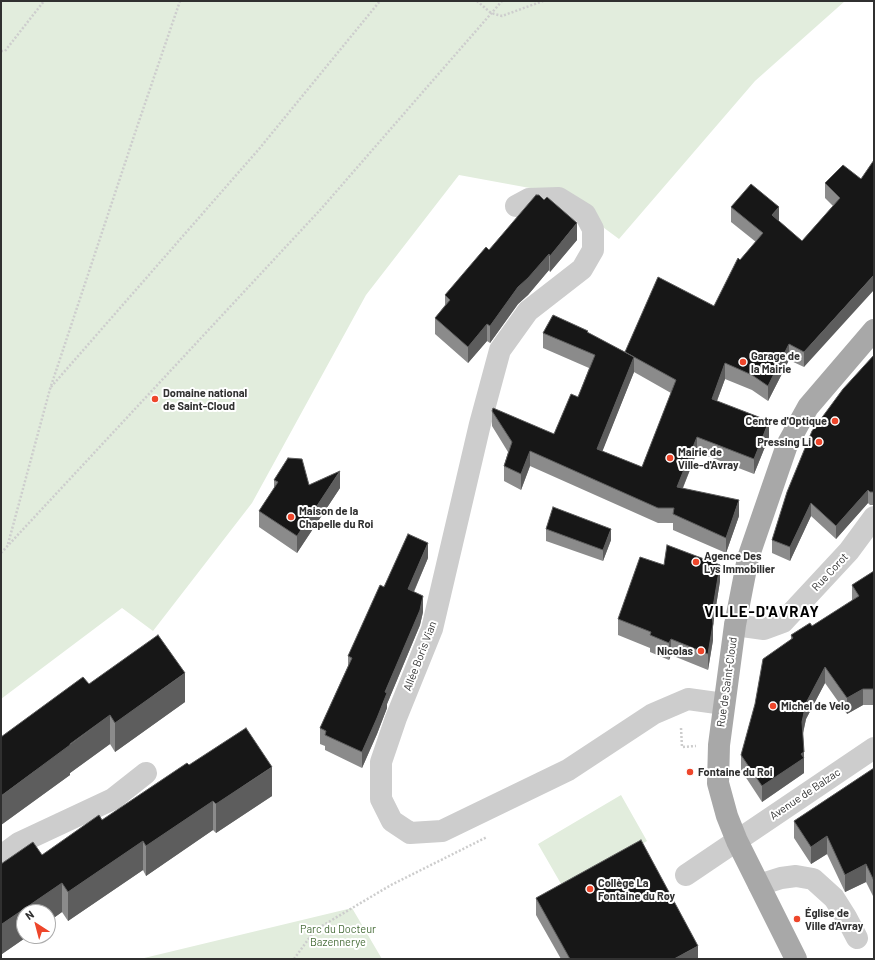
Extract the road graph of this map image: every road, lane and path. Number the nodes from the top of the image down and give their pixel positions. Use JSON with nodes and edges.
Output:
{"nodes":[{"id":1,"x":44,"y":1,"type":"edge"},
{"id":2,"x":180,"y":1,"type":"edge"},
{"id":3,"x":380,"y":1,"type":"edge"},
{"id":4,"x":477,"y":1,"type":"edge"},
{"id":5,"x":502,"y":1,"type":"edge"},
{"id":6,"x":543,"y":1,"type":"edge"},
{"id":7,"x":491,"y":13,"type":"junction"},
{"id":8,"x":1,"y":51,"type":"edge"},
{"id":9,"x":516,"y":206,"type":"dead end"},
{"id":10,"x":874,"y":330,"type":"edge"},
{"id":11,"x":50,"y":388,"type":"junction"},
{"id":12,"x":874,"y":517,"type":"edge"},
{"id":13,"x":8,"y":544,"type":"junction"},
{"id":14,"x":1,"y":553,"type":"edge"},
{"id":15,"x":735,"y":625,"type":"junction"},
{"id":16,"x":724,"y":704,"type":"junction"},
{"id":17,"x":874,"y":748,"type":"edge"},
{"id":18,"x":146,"y":773,"type":"dead end"},
{"id":19,"x":737,"y":841,"type":"junction"},
{"id":20,"x":1,"y":856,"type":"edge"},
{"id":21,"x":686,"y":875,"type":"dead end"},
{"id":22,"x":759,"y":884,"type":"junction"},
{"id":23,"x":857,"y":938,"type":"dead end"},
{"id":24,"x":796,"y":959,"type":"edge"}],
"edges":[{"from":1,"to":8,"type":"path"},
{"from":2,"to":11,"type":"path"},
{"from":3,"to":11,"type":"path"},
{"from":4,"to":7,"type":"path"},
{"from":5,"to":7,"type":"path"},
{"from":6,"to":7,"type":"path"},
{"from":7,"to":13,"type":"path"},
{"from":9,"to":16,"type":"street","name":"Allée Boris Vian"},
{"from":10,"to":15,"type":"main road","name":"Rue de Saint-Cloud"},
{"from":11,"to":13,"type":"path"},
{"from":12,"to":15,"type":"street","name":"Rue Corot"},
{"from":13,"to":14,"type":"path"},
{"from":15,"to":16,"type":"main road","name":"Rue de Saint-Cloud"},
{"from":16,"to":19,"type":"main road","name":"Rue de Saint-Cloud"},
{"from":17,"to":19,"type":"street","name":"Avenue de Balzac"},
{"from":18,"to":20,"type":"street"},
{"from":19,"to":21,"type":"street","name":"Avenue de Balzac"},
{"from":19,"to":22,"type":"main road","name":"Rue de Saint-Cloud"},
{"from":22,"to":23,"type":"street"},
{"from":22,"to":24,"type":"main road","name":"Rue de Saint-Cloud"}]}
